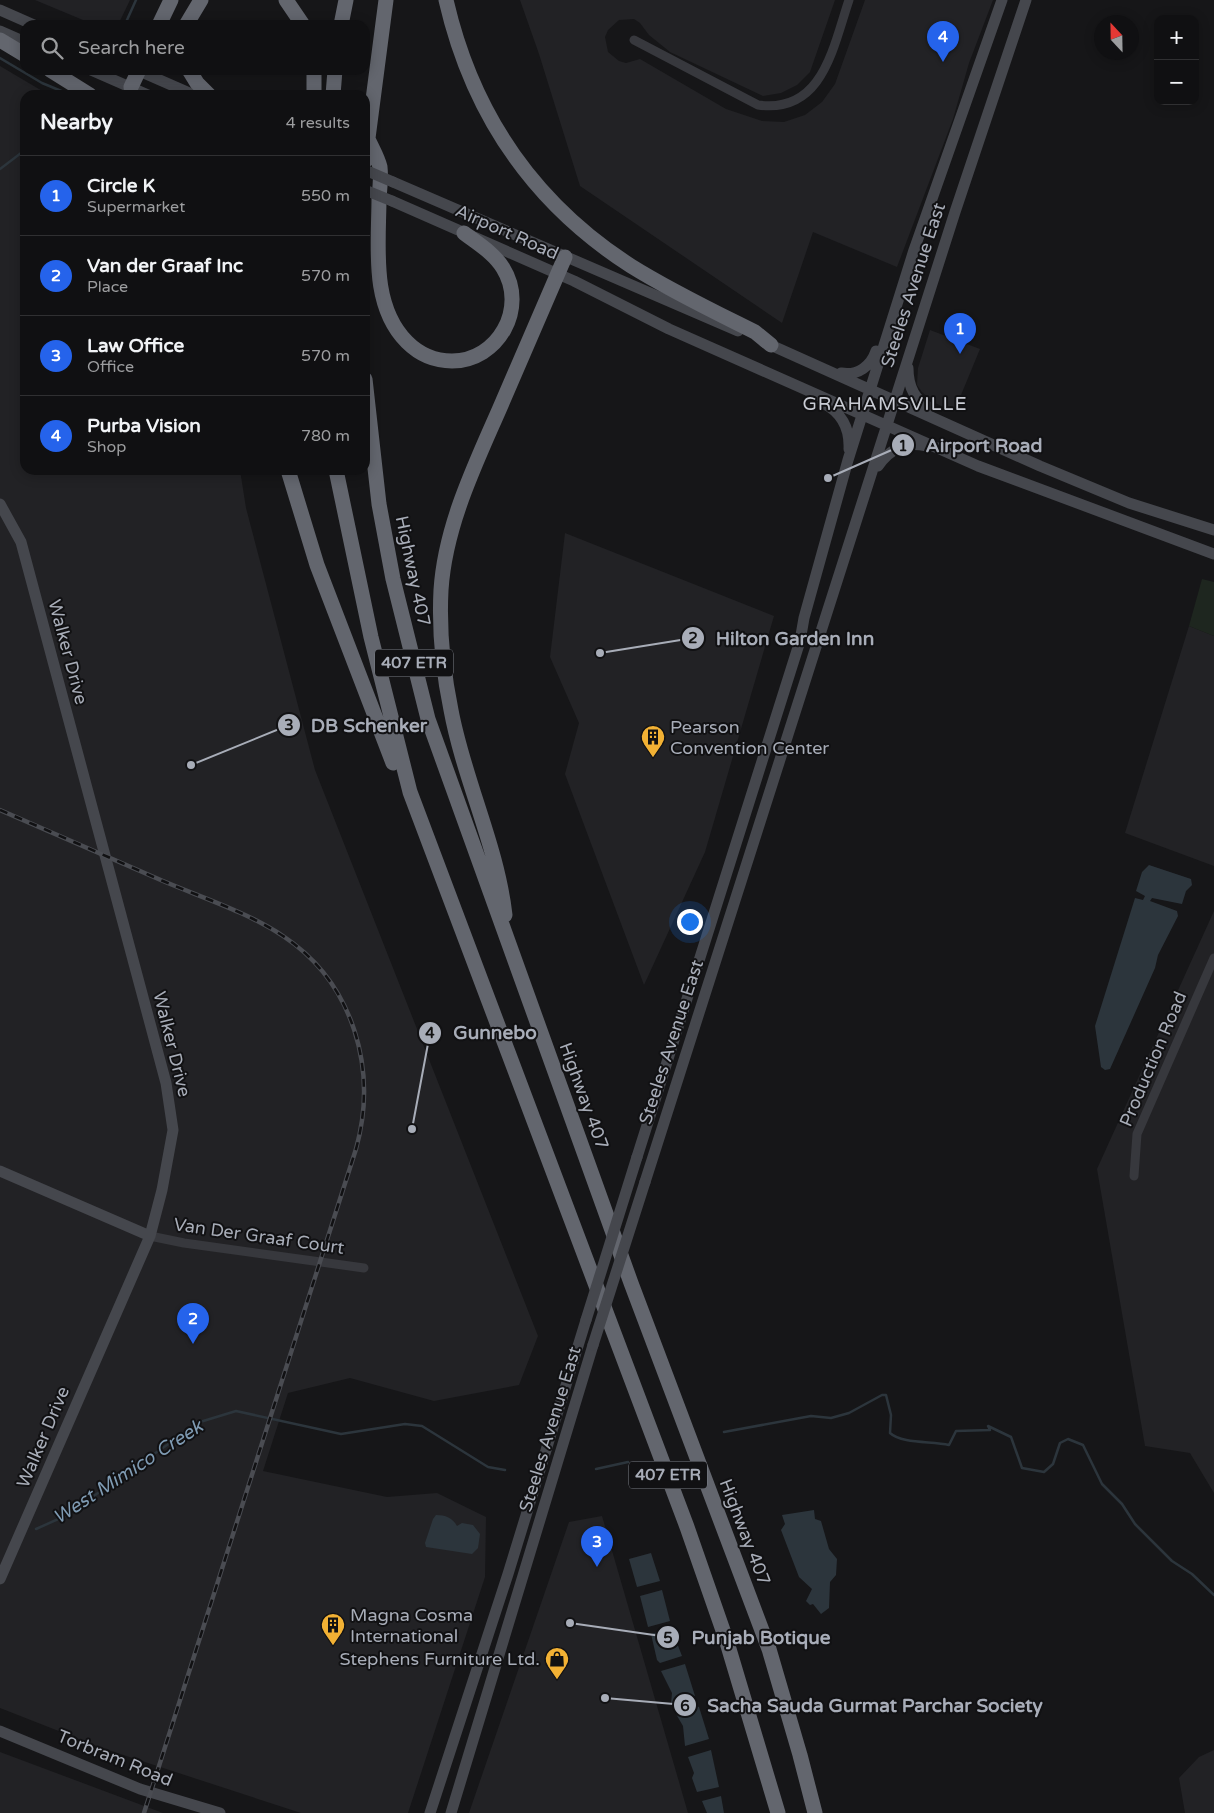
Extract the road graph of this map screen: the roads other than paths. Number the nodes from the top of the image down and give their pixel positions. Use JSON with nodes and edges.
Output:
{"nodes":[{"id":1,"x":171,"y":0,"type":"edge"},
{"id":2,"x":201,"y":0,"type":"edge"},
{"id":3,"x":286,"y":0,"type":"edge"},
{"id":4,"x":346,"y":0,"type":"edge"},
{"id":5,"x":386,"y":0,"type":"edge"},
{"id":6,"x":446,"y":0,"type":"edge"},
{"id":7,"x":849,"y":0,"type":"edge"},
{"id":8,"x":1002,"y":0,"type":"edge"},
{"id":9,"x":1026,"y":0,"type":"edge"},
{"id":10,"x":0,"y":10,"type":"edge"},
{"id":11,"x":23,"y":20,"type":"edge"},
{"id":12,"x":161,"y":20,"type":"edge"},
{"id":13,"x":189,"y":20,"type":"edge"},
{"id":14,"x":300,"y":20,"type":"edge"},
{"id":15,"x":342,"y":20,"type":"edge"},
{"id":16,"x":0,"y":31,"type":"edge"},
{"id":17,"x":0,"y":40,"type":"edge"},
{"id":18,"x":20,"y":40,"type":"edge"},
{"id":19,"x":634,"y":40,"type":"dead end"},
{"id":20,"x":20,"y":52,"type":"edge"},
{"id":21,"x":58,"y":75,"type":"edge"},
{"id":22,"x":102,"y":75,"type":"edge"},
{"id":23,"x":136,"y":75,"type":"edge"},
{"id":24,"x":149,"y":75,"type":"edge"},
{"id":25,"x":192,"y":75,"type":"edge"},
{"id":26,"x":314,"y":75,"type":"edge"},
{"id":27,"x":335,"y":75,"type":"edge"},
{"id":28,"x":131,"y":88,"type":"junction"},
{"id":29,"x":82,"y":90,"type":"edge"},
{"id":30,"x":136,"y":90,"type":"edge"},
{"id":31,"x":183,"y":90,"type":"edge"},
{"id":32,"x":204,"y":90,"type":"edge"},
{"id":33,"x":314,"y":90,"type":"edge"},
{"id":34,"x":333,"y":90,"type":"edge"},
{"id":35,"x":370,"y":124,"type":"edge"},
{"id":36,"x":370,"y":144,"type":"edge"},
{"id":37,"x":370,"y":172,"type":"edge"},
{"id":38,"x":370,"y":192,"type":"edge"},
{"id":39,"x":464,"y":233,"type":"junction"},
{"id":40,"x":565,"y":257,"type":"junction"},
{"id":41,"x":558,"y":274,"type":"junction"},
{"id":42,"x":889,"y":330,"type":"junction"},
{"id":43,"x":771,"y":345,"type":"junction"},
{"id":44,"x":908,"y":358,"type":"junction"},
{"id":45,"x":825,"y":368,"type":"junction"},
{"id":46,"x":784,"y":380,"type":"junction"},
{"id":47,"x":871,"y":388,"type":"junction"},
{"id":48,"x":895,"y":399,"type":"junction"},
{"id":49,"x":863,"y":414,"type":"junction"},
{"id":50,"x":370,"y":424,"type":"edge"},
{"id":51,"x":887,"y":425,"type":"junction"},
{"id":52,"x":955,"y":426,"type":"junction"},
{"id":53,"x":941,"y":449,"type":"junction"},
{"id":54,"x":848,"y":460,"type":"junction"},
{"id":55,"x":290,"y":475,"type":"edge"},
{"id":56,"x":337,"y":475,"type":"edge"},
{"id":57,"x":871,"y":476,"type":"junction"},
{"id":58,"x":0,"y":504,"type":"edge"},
{"id":59,"x":1214,"y":530,"type":"edge"},
{"id":60,"x":1214,"y":554,"type":"edge"},
{"id":61,"x":410,"y":792,"type":"junction"},
{"id":62,"x":507,"y":936,"type":"junction"},
{"id":63,"x":1214,"y":958,"type":"edge"},
{"id":64,"x":0,"y":1171,"type":"edge"},
{"id":65,"x":1134,"y":1176,"type":"dead end"},
{"id":66,"x":150,"y":1236,"type":"junction"},
{"id":67,"x":364,"y":1268,"type":"dead end"},
{"id":68,"x":0,"y":1579,"type":"edge"},
{"id":69,"x":0,"y":1731,"type":"edge"},
{"id":70,"x":220,"y":1813,"type":"edge"},
{"id":71,"x":430,"y":1813,"type":"edge"},
{"id":72,"x":452,"y":1813,"type":"edge"},
{"id":73,"x":778,"y":1813,"type":"edge"},
{"id":74,"x":815,"y":1813,"type":"edge"}],
"edges":[{"from":1,"to":12,"type":"highway"},
{"from":2,"to":13,"type":"highway"},
{"from":3,"to":14,"type":"highway"},
{"from":4,"to":15,"type":"highway"},
{"from":5,"to":35,"type":"highway"},
{"from":6,"to":43,"type":"highway"},
{"from":7,"to":19,"type":"street"},
{"from":8,"to":42,"type":"main road","name":"Steeles Avenue East"},
{"from":9,"to":44,"type":"main road","name":"Steeles Avenue East"},
{"from":10,"to":11,"type":"main road"},
{"from":16,"to":18,"type":"main road"},
{"from":17,"to":20,"type":"highway"},
{"from":21,"to":29,"type":"highway"},
{"from":22,"to":28,"type":"main road"},
{"from":23,"to":28,"type":"highway"},
{"from":24,"to":31,"type":"main road"},
{"from":25,"to":32,"type":"highway"},
{"from":26,"to":33,"type":"highway"},
{"from":27,"to":34,"type":"highway"},
{"from":28,"to":30,"type":"main road"},
{"from":36,"to":39,"type":"highway"},
{"from":37,"to":40,"type":"main road","name":"Airport Road","bridge":true},
{"from":38,"to":39,"type":"main road","name":"Airport Road","bridge":true},
{"from":39,"to":41,"type":"main road","name":"Airport Road"},
{"from":40,"to":41,"type":"highway"},
{"from":40,"to":43,"type":"main road","name":"Airport Road"},
{"from":41,"to":46,"type":"main road","name":"Airport Road"},
{"from":41,"to":62,"type":"highway"},
{"from":42,"to":45,"type":"main road"},
{"from":42,"to":47,"type":"main road","name":"Steeles Avenue East"},
{"from":43,"to":45,"type":"main road","name":"Airport Road"},
{"from":44,"to":48,"type":"main road","name":"Steeles Avenue East"},
{"from":44,"to":52,"type":"main road"},
{"from":45,"to":47,"type":"main road","name":"Airport Road"},
{"from":46,"to":49,"type":"main road","name":"Airport Road"},
{"from":46,"to":54,"type":"main road"},
{"from":47,"to":48,"type":"main road","name":"Airport Road"},
{"from":47,"to":49,"type":"main road","name":"Steeles Avenue East"},
{"from":48,"to":51,"type":"main road","name":"Steeles Avenue East"},
{"from":48,"to":52,"type":"main road","name":"Airport Road"},
{"from":49,"to":51,"type":"main road","name":"Airport Road"},
{"from":49,"to":54,"type":"main road","name":"Steeles Avenue East"},
{"from":50,"to":62,"type":"highway","name":"Highway 407","number":"407 ETR"},
{"from":51,"to":53,"type":"main road","name":"Airport Road"},
{"from":51,"to":57,"type":"main road","name":"Steeles Avenue East"},
{"from":52,"to":59,"type":"main road","name":"Airport Road"},
{"from":53,"to":57,"type":"main road"},
{"from":53,"to":60,"type":"main road","name":"Airport Road"},
{"from":54,"to":71,"type":"main road","name":"Steeles Avenue East","bridge":true},
{"from":55,"to":61,"type":"highway"},
{"from":56,"to":61,"type":"highway","number":"407 ETR"},
{"from":57,"to":72,"type":"main road","name":"Steeles Avenue East","bridge":true},
{"from":58,"to":66,"type":"main road","name":"Walker Drive"},
{"from":61,"to":73,"type":"highway","number":"407 ETR"},
{"from":62,"to":74,"type":"highway","name":"Highway 407","number":"407 ETR"},
{"from":63,"to":65,"type":"street","name":"Production Road"},
{"from":64,"to":66,"type":"main road"},
{"from":66,"to":67,"type":"street","name":"Van Der Graaf Court"},
{"from":66,"to":68,"type":"main road","name":"Walker Drive"},
{"from":69,"to":70,"type":"main road","name":"Torbram Road"}]}
